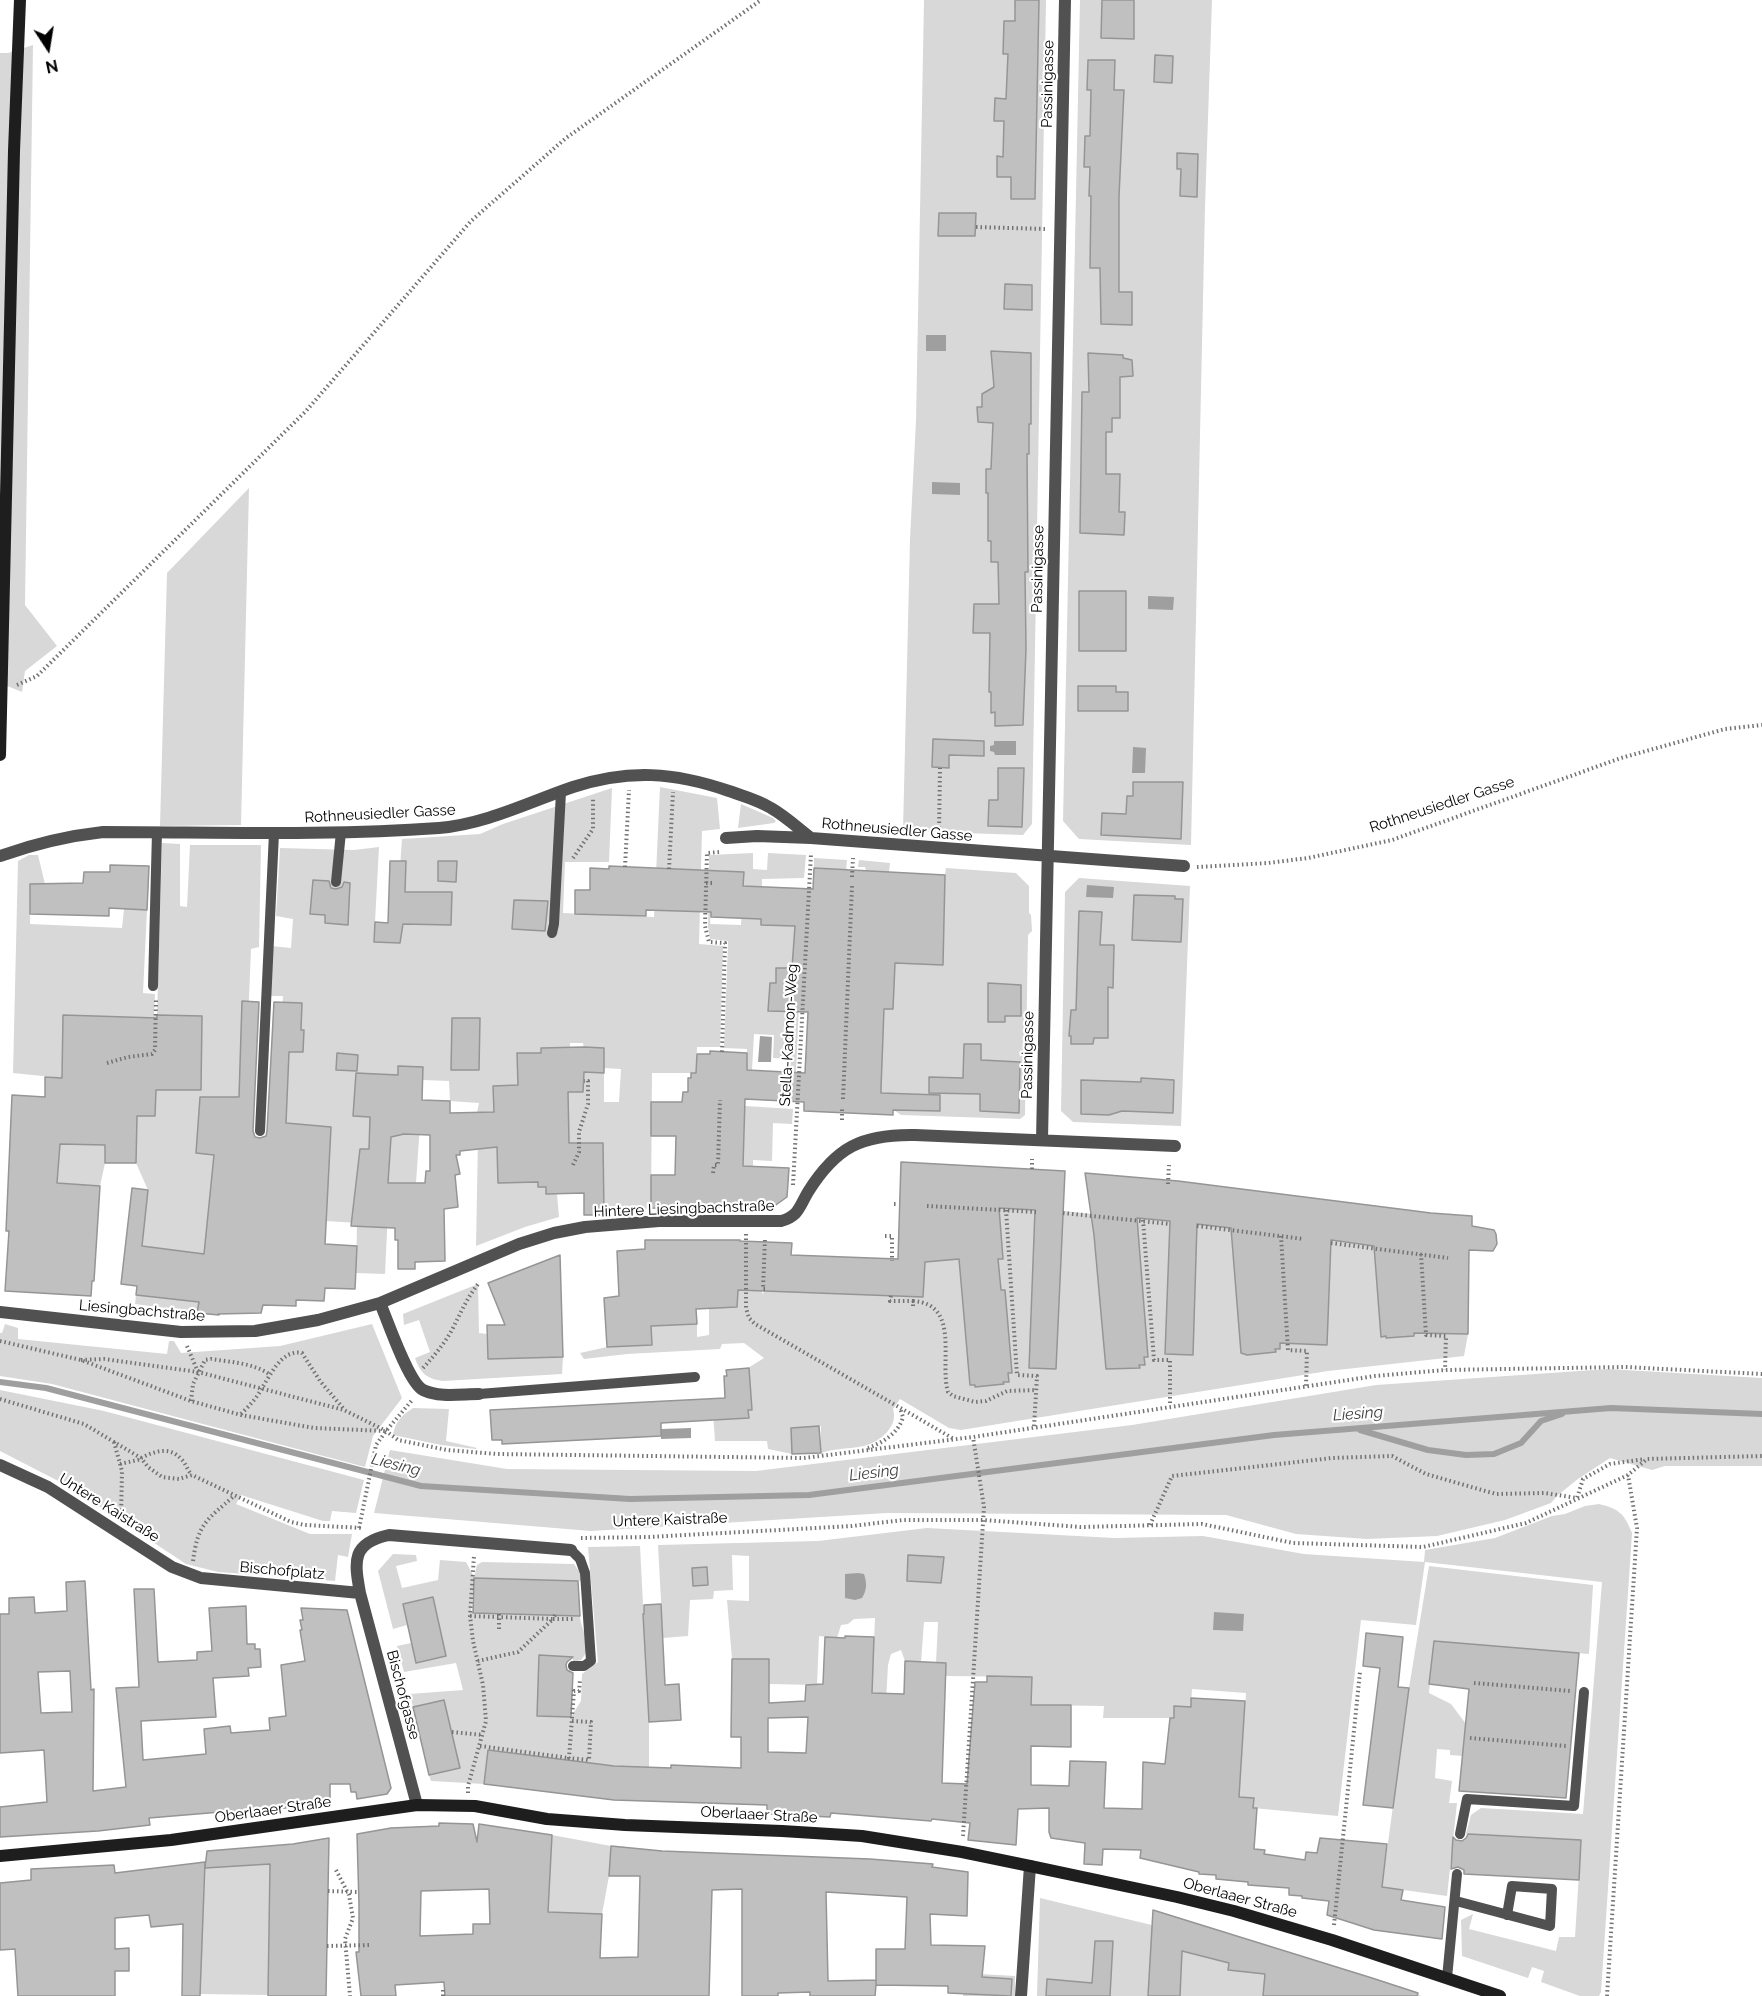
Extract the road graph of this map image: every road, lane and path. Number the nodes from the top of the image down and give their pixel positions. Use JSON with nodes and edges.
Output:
{"nodes":[{"id":1,"x":20,"y":0,"type":"edge"},
{"id":2,"x":761,"y":0,"type":"edge"},
{"id":3,"x":1065,"y":0,"type":"edge"},
{"id":4,"x":976,"y":227,"type":"dead end"},
{"id":5,"x":1060,"y":230,"type":"junction"},
{"id":6,"x":1,"y":692,"type":"edge"},
{"id":7,"x":1762,"y":725,"type":"edge"},
{"id":8,"x":0,"y":756,"type":"edge"},
{"id":9,"x":940,"y":768,"type":"dead end"},
{"id":10,"x":629,"y":775,"type":"junction"},
{"id":11,"x":674,"y":777,"type":"junction"},
{"id":12,"x":594,"y":781,"type":"junction"},
{"id":13,"x":561,"y":792,"type":"junction"},
{"id":14,"x":157,"y":832,"type":"junction"},
{"id":15,"x":341,"y":832,"type":"junction"},
{"id":16,"x":274,"y":833,"type":"junction"},
{"id":17,"x":726,"y":838,"type":"joint"},
{"id":18,"x":811,"y":838,"type":"junction"},
{"id":19,"x":939,"y":848,"type":"junction"},
{"id":20,"x":811,"y":853,"type":"dead end"},
{"id":21,"x":0,"y":856,"type":"edge"},
{"id":22,"x":1048,"y":857,"type":"junction"},
{"id":23,"x":853,"y":858,"type":"dead end"},
{"id":24,"x":572,"y":859,"type":"dead end"},
{"id":25,"x":1184,"y":866,"type":"joint"},
{"id":26,"x":625,"y":867,"type":"dead end"},
{"id":27,"x":669,"y":869,"type":"dead end"},
{"id":28,"x":852,"y":878,"type":"dead end"},
{"id":29,"x":336,"y":882,"type":"dead end"},
{"id":30,"x":706,"y":883,"type":"junction"},
{"id":31,"x":712,"y":883,"type":"dead end"},
{"id":32,"x":852,"y":886,"type":"dead end"},
{"id":33,"x":552,"y":933,"type":"dead end"},
{"id":34,"x":153,"y":986,"type":"dead end"},
{"id":35,"x":722,"y":1052,"type":"dead end"},
{"id":36,"x":584,"y":1081,"type":"dead end"},
{"id":37,"x":843,"y":1099,"type":"dead end"},
{"id":38,"x":720,"y":1100,"type":"dead end"},
{"id":39,"x":842,"y":1108,"type":"dead end"},
{"id":40,"x":842,"y":1120,"type":"dead end"},
{"id":41,"x":260,"y":1131,"type":"dead end"},
{"id":42,"x":1042,"y":1140,"type":"junction"},
{"id":43,"x":1175,"y":1146,"type":"dead end"},
{"id":44,"x":1032,"y":1160,"type":"dead end"},
{"id":45,"x":573,"y":1165,"type":"dead end"},
{"id":46,"x":1169,"y":1165,"type":"dead end"},
{"id":47,"x":1032,"y":1169,"type":"dead end"},
{"id":48,"x":713,"y":1173,"type":"dead end"},
{"id":49,"x":1168,"y":1184,"type":"dead end"},
{"id":50,"x":927,"y":1206,"type":"dead end"},
{"id":51,"x":1006,"y":1210,"type":"junction"},
{"id":52,"x":1036,"y":1212,"type":"dead end"},
{"id":53,"x":1063,"y":1213,"type":"dead end"},
{"id":54,"x":791,"y":1218,"type":"junction"},
{"id":55,"x":1143,"y":1220,"type":"junction"},
{"id":56,"x":746,"y":1221,"type":"junction"},
{"id":57,"x":1170,"y":1224,"type":"dead end"},
{"id":58,"x":1197,"y":1226,"type":"dead end"},
{"id":59,"x":885,"y":1236,"type":"dead end"},
{"id":60,"x":1281,"y":1236,"type":"junction"},
{"id":61,"x":1300,"y":1238,"type":"dead end"},
{"id":62,"x":765,"y":1239,"type":"dead end"},
{"id":63,"x":1331,"y":1243,"type":"dead end"},
{"id":64,"x":1421,"y":1254,"type":"junction"},
{"id":65,"x":1448,"y":1258,"type":"dead end"},
{"id":66,"x":892,"y":1261,"type":"dead end"},
{"id":67,"x":478,"y":1284,"type":"dead end"},
{"id":68,"x":765,"y":1289,"type":"dead end"},
{"id":69,"x":891,"y":1296,"type":"dead end"},
{"id":70,"x":380,"y":1303,"type":"junction"},
{"id":71,"x":0,"y":1312,"type":"edge"},
{"id":72,"x":318,"y":1320,"type":"joint"},
{"id":73,"x":181,"y":1332,"type":"junction"},
{"id":74,"x":0,"y":1341,"type":"edge"},
{"id":75,"x":81,"y":1360,"type":"junction"},
{"id":76,"x":421,"y":1370,"type":"dead end"},
{"id":77,"x":1445,"y":1370,"type":"junction"},
{"id":78,"x":198,"y":1372,"type":"junction"},
{"id":79,"x":269,"y":1374,"type":"junction"},
{"id":80,"x":1762,"y":1374,"type":"edge"},
{"id":81,"x":695,"y":1377,"type":"dead end"},
{"id":82,"x":1306,"y":1386,"type":"junction"},
{"id":83,"x":263,"y":1388,"type":"junction"},
{"id":84,"x":422,"y":1389,"type":"junction"},
{"id":85,"x":1036,"y":1390,"type":"junction"},
{"id":86,"x":478,"y":1394,"type":"joint"},
{"id":87,"x":0,"y":1399,"type":"edge"},
{"id":88,"x":191,"y":1401,"type":"junction"},
{"id":89,"x":900,"y":1407,"type":"junction"},
{"id":90,"x":1170,"y":1407,"type":"junction"},
{"id":91,"x":344,"y":1410,"type":"junction"},
{"id":92,"x":241,"y":1415,"type":"junction"},
{"id":93,"x":1035,"y":1427,"type":"junction"},
{"id":94,"x":386,"y":1431,"type":"junction"},
{"id":95,"x":955,"y":1439,"type":"junction"},
{"id":96,"x":973,"y":1439,"type":"junction"},
{"id":97,"x":114,"y":1441,"type":"junction"},
{"id":98,"x":864,"y":1450,"type":"junction"},
{"id":99,"x":1762,"y":1456,"type":"edge"},
{"id":100,"x":142,"y":1459,"type":"junction"},
{"id":101,"x":1647,"y":1459,"type":"junction"},
{"id":102,"x":120,"y":1464,"type":"junction"},
{"id":103,"x":0,"y":1466,"type":"edge"},
{"id":104,"x":192,"y":1475,"type":"junction"},
{"id":105,"x":1628,"y":1475,"type":"junction"},
{"id":106,"x":234,"y":1496,"type":"junction"},
{"id":107,"x":1577,"y":1498,"type":"junction"},
{"id":108,"x":983,"y":1520,"type":"junction"},
{"id":109,"x":1150,"y":1525,"type":"junction"},
{"id":110,"x":359,"y":1527,"type":"junction"},
{"id":111,"x":370,"y":1528,"type":"dead end"},
{"id":112,"x":117,"y":1530,"type":"junction"},
{"id":113,"x":475,"y":1544,"type":"junction"},
{"id":114,"x":572,"y":1544,"type":"junction"},
{"id":115,"x":196,"y":1576,"type":"junction"},
{"id":116,"x":360,"y":1593,"type":"junction"},
{"id":117,"x":499,"y":1615,"type":"junction"},
{"id":118,"x":470,"y":1616,"type":"junction"},
{"id":119,"x":554,"y":1617,"type":"junction"},
{"id":120,"x":587,"y":1619,"type":"junction"},
{"id":121,"x":499,"y":1629,"type":"dead end"},
{"id":122,"x":475,"y":1658,"type":"junction"},
{"id":123,"x":573,"y":1666,"type":"dead end"},
{"id":124,"x":1360,"y":1672,"type":"dead end"},
{"id":125,"x":580,"y":1683,"type":"dead end"},
{"id":126,"x":1474,"y":1683,"type":"dead end"},
{"id":127,"x":1584,"y":1692,"type":"joint"},
{"id":128,"x":572,"y":1721,"type":"junction"},
{"id":129,"x":452,"y":1732,"type":"dead end"},
{"id":130,"x":483,"y":1735,"type":"junction"},
{"id":131,"x":1470,"y":1738,"type":"dead end"},
{"id":132,"x":480,"y":1746,"type":"junction"},
{"id":133,"x":1579,"y":1747,"type":"junction"},
{"id":134,"x":569,"y":1758,"type":"junction"},
{"id":135,"x":417,"y":1805,"type":"junction"},
{"id":136,"x":467,"y":1806,"type":"junction"},
{"id":137,"x":1460,"y":1834,"type":"dead end"},
{"id":138,"x":962,"y":1852,"type":"junction"},
{"id":139,"x":0,"y":1856,"type":"edge"},
{"id":140,"x":1030,"y":1866,"type":"junction"},
{"id":141,"x":336,"y":1870,"type":"dead end"},
{"id":142,"x":1457,"y":1874,"type":"dead end"},
{"id":143,"x":328,"y":1891,"type":"dead end"},
{"id":144,"x":348,"y":1892,"type":"junction"},
{"id":145,"x":358,"y":1892,"type":"dead end"},
{"id":146,"x":1456,"y":1901,"type":"junction"},
{"id":147,"x":1507,"y":1915,"type":"junction"},
{"id":148,"x":1332,"y":1940,"type":"junction"},
{"id":149,"x":345,"y":1945,"type":"junction"},
{"id":150,"x":370,"y":1945,"type":"dead end"},
{"id":151,"x":327,"y":1946,"type":"dead end"},
{"id":152,"x":1448,"y":1978,"type":"junction"},
{"id":153,"x":442,"y":1990,"type":"dead end"},
{"id":154,"x":350,"y":1996,"type":"edge"},
{"id":155,"x":443,"y":1996,"type":"edge"},
{"id":156,"x":1021,"y":1996,"type":"edge"},
{"id":157,"x":1500,"y":1996,"type":"edge"},
{"id":158,"x":1607,"y":1996,"type":"edge"}],
"edges":[{"from":1,"to":6,"type":"main road"},
{"from":2,"to":6,"type":"path"},
{"from":3,"to":5,"type":"street","name":"Passinigasse"},
{"from":4,"to":5,"type":"path"},
{"from":5,"to":22,"type":"street","name":"Passinigasse"},
{"from":6,"to":8,"type":"main road"},
{"from":7,"to":25,"type":"path","name":"Rothneusiedler Gasse"},
{"from":9,"to":19,"type":"path"},
{"from":10,"to":11,"type":"street","name":"Rothneusiedler Gasse"},
{"from":10,"to":12,"type":"street","name":"Rothneusiedler Gasse"},
{"from":10,"to":26,"type":"path"},
{"from":11,"to":18,"type":"street","name":"Rothneusiedler Gasse"},
{"from":11,"to":27,"type":"path"},
{"from":12,"to":13,"type":"street","name":"Rothneusiedler Gasse"},
{"from":12,"to":24,"type":"path"},
{"from":13,"to":15,"type":"street","name":"Rothneusiedler Gasse"},
{"from":13,"to":33,"type":"lane"},
{"from":14,"to":16,"type":"street","name":"Rothneusiedler Gasse"},
{"from":14,"to":21,"type":"street","name":"Rothneusiedler Gasse"},
{"from":14,"to":34,"type":"lane"},
{"from":15,"to":16,"type":"street","name":"Rothneusiedler Gasse"},
{"from":15,"to":29,"type":"lane"},
{"from":16,"to":41,"type":"lane"},
{"from":17,"to":18,"type":"street"},
{"from":17,"to":30,"type":"path"},
{"from":18,"to":19,"type":"street","name":"Rothneusiedler Gasse"},
{"from":19,"to":22,"type":"street","name":"Rothneusiedler Gasse"},
{"from":20,"to":54,"type":"path","name":"Stella-Kadmon-Weg"},
{"from":22,"to":25,"type":"street","name":"Rothneusiedler Gasse"},
{"from":22,"to":42,"type":"street","name":"Passinigasse"},
{"from":23,"to":28,"type":"path"},
{"from":30,"to":31,"type":"path"},
{"from":30,"to":35,"type":"path"},
{"from":32,"to":37,"type":"path"},
{"from":36,"to":45,"type":"path"},
{"from":38,"to":48,"type":"path"},
{"from":39,"to":40,"type":"path"},
{"from":42,"to":43,"type":"street","name":"Hintere Liesingbachstraße"},
{"from":42,"to":54,"type":"street","name":"Hintere Liesingbachstraße"},
{"from":44,"to":47,"type":"path"},
{"from":46,"to":49,"type":"path"},
{"from":50,"to":51,"type":"path"},
{"from":51,"to":52,"type":"path"},
{"from":51,"to":85,"type":"path"},
{"from":53,"to":55,"type":"path"},
{"from":54,"to":56,"type":"street","name":"Hintere Liesingbachstraße"},
{"from":55,"to":57,"type":"path"},
{"from":55,"to":90,"type":"path"},
{"from":56,"to":70,"type":"street","name":"Hintere Liesingbachstraße"},
{"from":56,"to":89,"type":"path"},
{"from":58,"to":60,"type":"path"},
{"from":59,"to":66,"type":"path"},
{"from":60,"to":61,"type":"path"},
{"from":60,"to":82,"type":"path"},
{"from":62,"to":68,"type":"path"},
{"from":63,"to":64,"type":"path"},
{"from":64,"to":65,"type":"path"},
{"from":64,"to":77,"type":"path"},
{"from":67,"to":76,"type":"path"},
{"from":69,"to":85,"type":"path"},
{"from":70,"to":72,"type":"street","name":"Hintere Liesingbachstraße"},
{"from":70,"to":84,"type":"street"},
{"from":71,"to":73,"type":"street","name":"Liesingbachstraße"},
{"from":72,"to":73,"type":"street","name":"Liesingbachstraße"},
{"from":73,"to":78,"type":"path"},
{"from":74,"to":75,"type":"path"},
{"from":75,"to":78,"type":"path"},
{"from":75,"to":88,"type":"path"},
{"from":77,"to":80,"type":"path"},
{"from":77,"to":82,"type":"path"},
{"from":78,"to":79,"type":"path"},
{"from":78,"to":83,"type":"path"},
{"from":78,"to":88,"type":"path"},
{"from":79,"to":83,"type":"path"},
{"from":79,"to":91,"type":"path"},
{"from":81,"to":86,"type":"lane"},
{"from":82,"to":90,"type":"path"},
{"from":83,"to":91,"type":"path"},
{"from":83,"to":92,"type":"path"},
{"from":84,"to":86,"type":"street"},
{"from":84,"to":94,"type":"path"},
{"from":85,"to":93,"type":"path"},
{"from":87,"to":97,"type":"path"},
{"from":88,"to":92,"type":"path"},
{"from":89,"to":95,"type":"path"},
{"from":89,"to":98,"type":"path"},
{"from":90,"to":93,"type":"path"},
{"from":91,"to":94,"type":"path"},
{"from":92,"to":94,"type":"path"},
{"from":93,"to":96,"type":"path"},
{"from":94,"to":98,"type":"path"},
{"from":94,"to":110,"type":"path"},
{"from":95,"to":96,"type":"path"},
{"from":95,"to":98,"type":"path"},
{"from":96,"to":108,"type":"path"},
{"from":97,"to":100,"type":"path"},
{"from":97,"to":102,"type":"path"},
{"from":99,"to":101,"type":"path"},
{"from":100,"to":102,"type":"path"},
{"from":100,"to":104,"type":"path"},
{"from":100,"to":104,"type":"path"},
{"from":101,"to":105,"type":"path","name":"Untere Kaistraße"},
{"from":101,"to":107,"type":"path"},
{"from":102,"to":112,"type":"path"},
{"from":103,"to":112,"type":"street","name":"Untere Kaistraße"},
{"from":104,"to":106,"type":"path"},
{"from":105,"to":107,"type":"path","name":"Untere Kaistraße"},
{"from":105,"to":158,"type":"path"},
{"from":106,"to":110,"type":"path"},
{"from":106,"to":115,"type":"path"},
{"from":107,"to":109,"type":"path","name":"Untere Kaistraße"},
{"from":107,"to":109,"type":"path"},
{"from":108,"to":109,"type":"path","name":"Untere Kaistraße"},
{"from":108,"to":114,"type":"path","name":"Untere Kaistraße"},
{"from":108,"to":138,"type":"path"},
{"from":110,"to":111,"type":"path"},
{"from":112,"to":115,"type":"street","name":"Untere Kaistraße"},
{"from":113,"to":114,"type":"street"},
{"from":113,"to":116,"type":"street"},
{"from":113,"to":118,"type":"path"},
{"from":114,"to":120,"type":"lane"},
{"from":115,"to":116,"type":"street","name":"Bischofplatz"},
{"from":116,"to":135,"type":"street","name":"Bischofgasse"},
{"from":117,"to":118,"type":"path"},
{"from":117,"to":119,"type":"path"},
{"from":117,"to":121,"type":"path"},
{"from":118,"to":122,"type":"path"},
{"from":119,"to":120,"type":"path"},
{"from":119,"to":122,"type":"path"},
{"from":120,"to":123,"type":"lane"},
{"from":122,"to":130,"type":"path"},
{"from":124,"to":148,"type":"path"},
{"from":125,"to":128,"type":"path"},
{"from":126,"to":127,"type":"path"},
{"from":127,"to":133,"type":"lane"},
{"from":128,"to":134,"type":"path"},
{"from":128,"to":134,"type":"path"},
{"from":129,"to":130,"type":"path"},
{"from":130,"to":132,"type":"path"},
{"from":131,"to":133,"type":"path"},
{"from":132,"to":134,"type":"path"},
{"from":132,"to":136,"type":"path"},
{"from":133,"to":137,"type":"lane"},
{"from":135,"to":136,"type":"main road","name":"Oberlaaer Straße"},
{"from":135,"to":139,"type":"main road","name":"Oberlaaer Straße"},
{"from":136,"to":138,"type":"main road","name":"Oberlaaer Straße"},
{"from":138,"to":140,"type":"main road","name":"Oberlaaer Straße"},
{"from":140,"to":148,"type":"main road","name":"Oberlaaer Straße"},
{"from":140,"to":156,"type":"street"},
{"from":141,"to":144,"type":"path"},
{"from":142,"to":146,"type":"lane"},
{"from":143,"to":144,"type":"path"},
{"from":144,"to":145,"type":"path"},
{"from":144,"to":149,"type":"path"},
{"from":146,"to":147,"type":"lane"},
{"from":146,"to":152,"type":"lane"},
{"from":147,"to":147,"type":"lane"},
{"from":148,"to":152,"type":"main road","name":"Oberlaaer Straße"},
{"from":149,"to":150,"type":"path"},
{"from":149,"to":151,"type":"path"},
{"from":149,"to":154,"type":"path"},
{"from":152,"to":157,"type":"main road","name":"Oberlaaer Straße"},
{"from":153,"to":155,"type":"path"}]}
